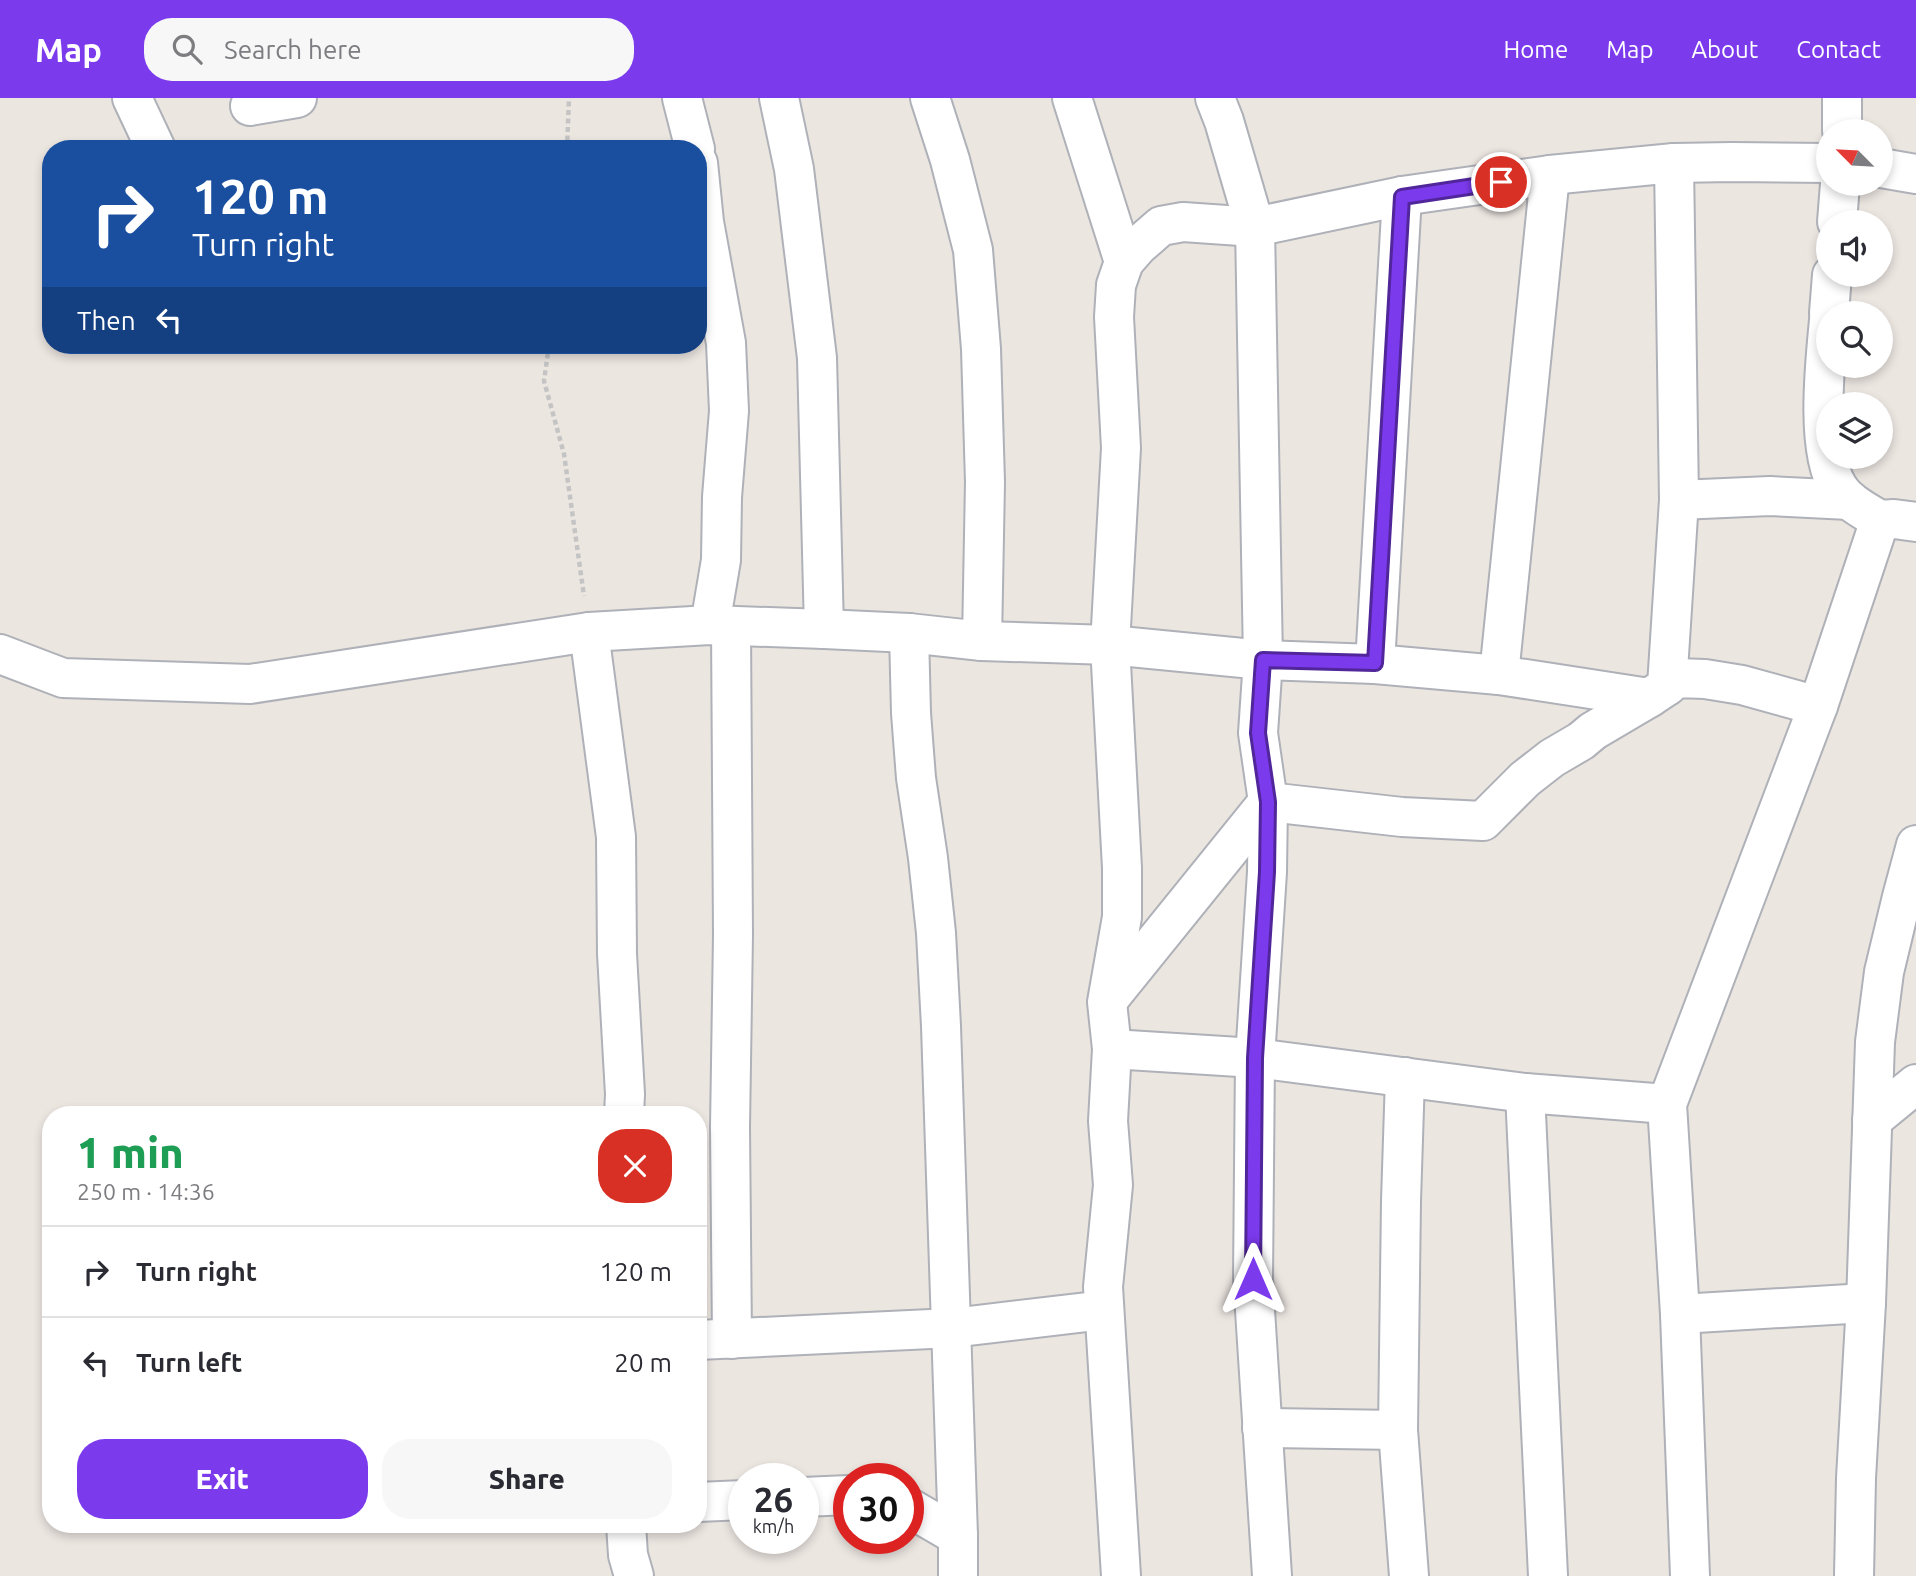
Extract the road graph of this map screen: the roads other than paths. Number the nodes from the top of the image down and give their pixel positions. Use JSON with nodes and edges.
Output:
{"nodes":[{"id":1,"x":132,"y":98,"type":"edge"},
{"id":2,"x":296,"y":98,"type":"edge"},
{"id":3,"x":682,"y":98,"type":"edge"},
{"id":4,"x":779,"y":98,"type":"edge"},
{"id":5,"x":930,"y":98,"type":"edge"},
{"id":6,"x":1072,"y":98,"type":"edge"},
{"id":7,"x":1215,"y":98,"type":"edge"},
{"id":8,"x":1842,"y":98,"type":"edge"},
{"id":9,"x":250,"y":106,"type":"dead end"},
{"id":10,"x":1842,"y":119,"type":"edge"},
{"id":11,"x":152,"y":140,"type":"edge"},
{"id":12,"x":693,"y":140,"type":"edge"},
{"id":13,"x":1674,"y":163,"type":"junction"},
{"id":14,"x":1816,"y":163,"type":"edge"},
{"id":15,"x":1894,"y":170,"type":"edge"},
{"id":16,"x":1916,"y":174,"type":"edge"},
{"id":17,"x":1550,"y":175,"type":"junction"},
{"id":18,"x":1402,"y":197,"type":"junction"},
{"id":19,"x":1255,"y":227,"type":"junction"},
{"id":20,"x":707,"y":238,"type":"edge"},
{"id":21,"x":1124,"y":262,"type":"junction"},
{"id":22,"x":1825,"y":378,"type":"edge"},
{"id":23,"x":1679,"y":500,"type":"junction"},
{"id":24,"x":1881,"y":514,"type":"edge"},
{"id":25,"x":721,"y":626,"type":"junction"},
{"id":26,"x":824,"y":629,"type":"junction"},
{"id":27,"x":589,"y":632,"type":"junction"},
{"id":28,"x":909,"y":634,"type":"junction"},
{"id":29,"x":982,"y":641,"type":"junction"},
{"id":30,"x":1110,"y":645,"type":"junction"},
{"id":31,"x":0,"y":654,"type":"edge"},
{"id":32,"x":1263,"y":660,"type":"junction"},
{"id":33,"x":1375,"y":663,"type":"junction"},
{"id":34,"x":1499,"y":675,"type":"junction"},
{"id":35,"x":1658,"y":692,"type":"junction"},
{"id":36,"x":1818,"y":706,"type":"junction"},
{"id":37,"x":1268,"y":802,"type":"junction"},
{"id":38,"x":1916,"y":845,"type":"edge"},
{"id":39,"x":1107,"y":1002,"type":"junction"},
{"id":40,"x":1112,"y":1049,"type":"junction"},
{"id":41,"x":1255,"y":1058,"type":"junction"},
{"id":42,"x":1405,"y":1077,"type":"junction"},
{"id":43,"x":1916,"y":1084,"type":"edge"},
{"id":44,"x":1525,"y":1093,"type":"junction"},
{"id":45,"x":1667,"y":1104,"type":"junction"},
{"id":46,"x":625,"y":1106,"type":"edge"},
{"id":47,"x":1872,"y":1120,"type":"junction"},
{"id":48,"x":1866,"y":1303,"type":"junction"},
{"id":49,"x":1104,"y":1310,"type":"junction"},
{"id":50,"x":1680,"y":1314,"type":"junction"},
{"id":51,"x":951,"y":1328,"type":"junction"},
{"id":52,"x":715,"y":1340,"type":"edge"},
{"id":53,"x":1262,"y":1428,"type":"junction"},
{"id":54,"x":1398,"y":1430,"type":"junction"},
{"id":55,"x":728,"y":1501,"type":"edge"},
{"id":56,"x":707,"y":1502,"type":"edge"},
{"id":57,"x":924,"y":1516,"type":"edge"},
{"id":58,"x":627,"y":1533,"type":"edge"},
{"id":59,"x":958,"y":1536,"type":"junction"},
{"id":60,"x":634,"y":1576,"type":"edge"},
{"id":61,"x":958,"y":1576,"type":"edge"},
{"id":62,"x":1121,"y":1576,"type":"edge"},
{"id":63,"x":1272,"y":1576,"type":"edge"},
{"id":64,"x":1409,"y":1576,"type":"edge"},
{"id":65,"x":1548,"y":1576,"type":"edge"},
{"id":66,"x":1690,"y":1576,"type":"edge"},
{"id":67,"x":1854,"y":1576,"type":"edge"}],
"edges":[{"from":1,"to":11,"type":"street"},
{"from":2,"to":9,"type":"street"},
{"from":3,"to":12,"type":"street"},
{"from":4,"to":26,"type":"street"},
{"from":5,"to":29,"type":"street"},
{"from":6,"to":21,"type":"street"},
{"from":7,"to":19,"type":"street"},
{"from":8,"to":10,"type":"street"},
{"from":13,"to":14,"type":"street"},
{"from":13,"to":17,"type":"street"},
{"from":13,"to":23,"type":"street"},
{"from":15,"to":16,"type":"street"},
{"from":17,"to":18,"type":"street"},
{"from":17,"to":34,"type":"street"},
{"from":18,"to":19,"type":"street"},
{"from":18,"to":33,"type":"street"},
{"from":19,"to":21,"type":"street"},
{"from":19,"to":32,"type":"street"},
{"from":20,"to":25,"type":"street"},
{"from":21,"to":30,"type":"street"},
{"from":22,"to":24,"type":"street"},
{"from":23,"to":24,"type":"street"},
{"from":23,"to":35,"type":"street"},
{"from":24,"to":36,"type":"street"},
{"from":25,"to":26,"type":"street"},
{"from":25,"to":27,"type":"street"},
{"from":25,"to":52,"type":"street"},
{"from":26,"to":28,"type":"street"},
{"from":27,"to":31,"type":"street"},
{"from":27,"to":46,"type":"street"},
{"from":28,"to":29,"type":"street"},
{"from":28,"to":51,"type":"street"},
{"from":29,"to":30,"type":"street"},
{"from":30,"to":32,"type":"street"},
{"from":30,"to":39,"type":"street"},
{"from":32,"to":33,"type":"street"},
{"from":32,"to":37,"type":"street"},
{"from":33,"to":34,"type":"street"},
{"from":34,"to":35,"type":"street"},
{"from":35,"to":36,"type":"street"},
{"from":35,"to":37,"type":"street"},
{"from":36,"to":45,"type":"street"},
{"from":37,"to":39,"type":"street"},
{"from":37,"to":41,"type":"street"},
{"from":38,"to":47,"type":"street"},
{"from":39,"to":40,"type":"street"},
{"from":40,"to":41,"type":"street"},
{"from":40,"to":49,"type":"street"},
{"from":41,"to":42,"type":"street"},
{"from":41,"to":53,"type":"street"},
{"from":42,"to":44,"type":"street"},
{"from":42,"to":54,"type":"street"},
{"from":43,"to":47,"type":"street"},
{"from":44,"to":45,"type":"street"},
{"from":44,"to":65,"type":"street"},
{"from":45,"to":50,"type":"street"},
{"from":47,"to":48,"type":"street"},
{"from":48,"to":50,"type":"street"},
{"from":48,"to":67,"type":"street"},
{"from":49,"to":51,"type":"street"},
{"from":49,"to":62,"type":"street"},
{"from":50,"to":66,"type":"street"},
{"from":51,"to":52,"type":"street"},
{"from":51,"to":59,"type":"street"},
{"from":53,"to":54,"type":"street"},
{"from":53,"to":63,"type":"street"},
{"from":54,"to":64,"type":"street"},
{"from":55,"to":56,"type":"street"},
{"from":57,"to":59,"type":"street"},
{"from":58,"to":60,"type":"street"},
{"from":59,"to":61,"type":"street"}]}
